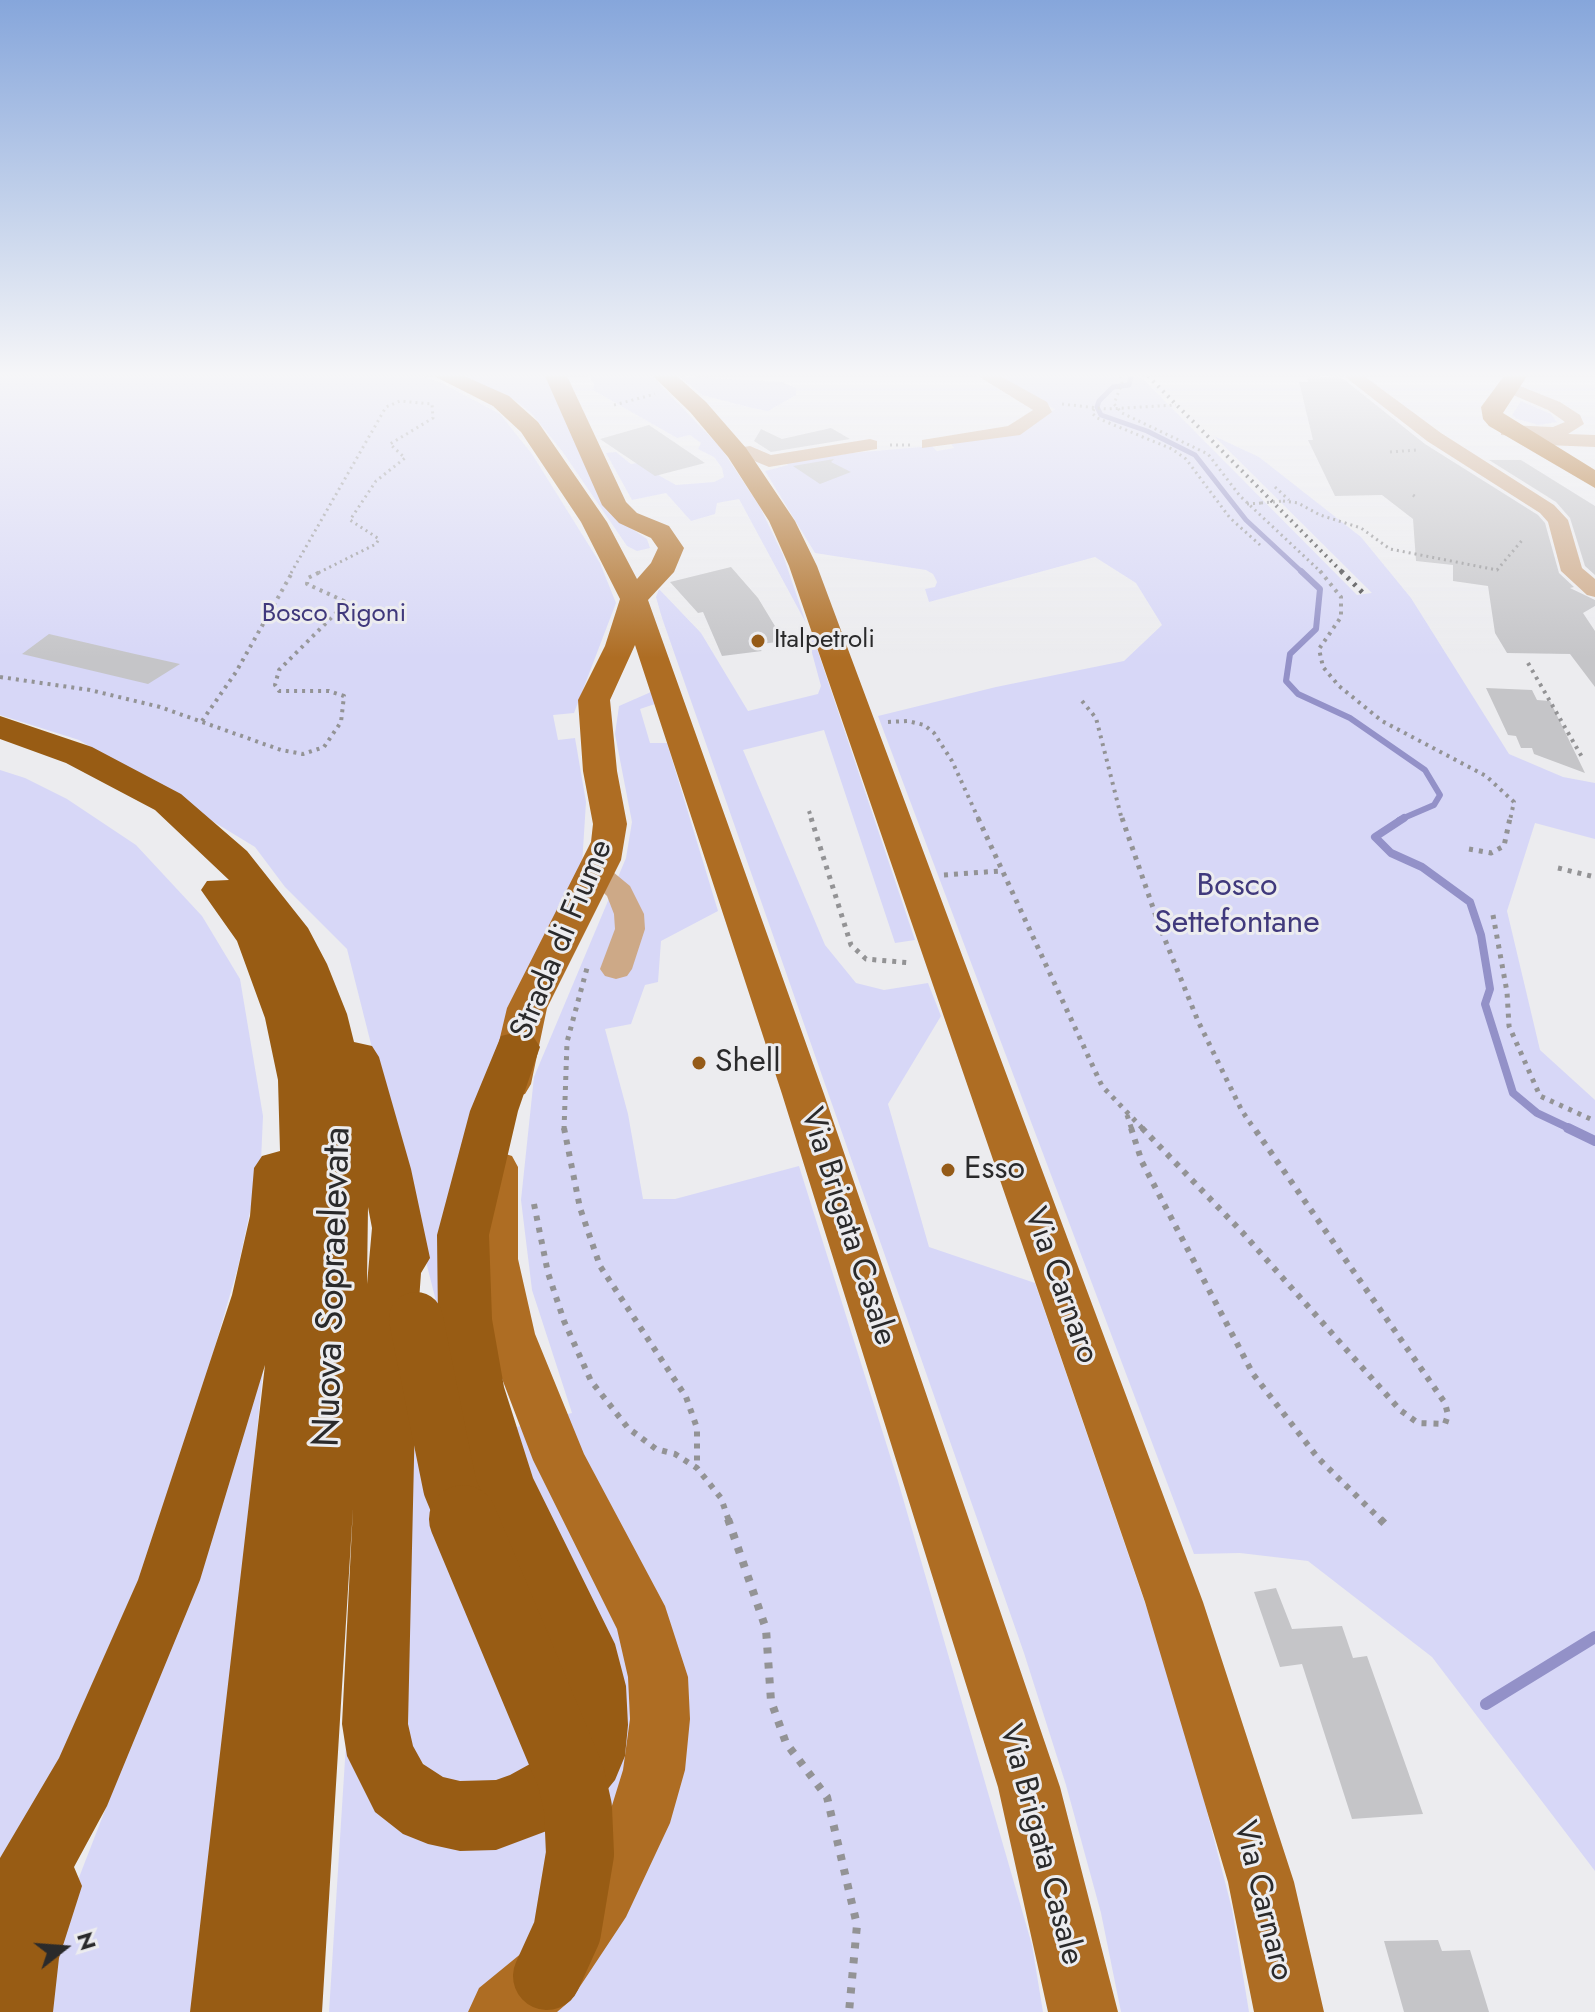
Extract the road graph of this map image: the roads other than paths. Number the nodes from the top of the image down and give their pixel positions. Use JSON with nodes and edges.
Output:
{"nodes":[{"id":1,"x":560,"y":470,"type":"edge"},
{"id":2,"x":599,"y":470,"type":"edge"},
{"id":3,"x":748,"y":470,"type":"edge"},
{"id":4,"x":1486,"y":470,"type":"edge"},
{"id":5,"x":1576,"y":470,"type":"edge"},
{"id":6,"x":1595,"y":481,"type":"edge"},
{"id":7,"x":628,"y":518,"type":"junction"},
{"id":8,"x":656,"y":549,"type":"junction"},
{"id":9,"x":612,"y":552,"type":"junction"},
{"id":10,"x":1595,"y":590,"type":"edge"},
{"id":11,"x":634,"y":599,"type":"junction"},
{"id":12,"x":664,"y":683,"type":"junction"},
{"id":13,"x":0,"y":727,"type":"edge"},
{"id":14,"x":596,"y":728,"type":"junction"},
{"id":15,"x":0,"y":747,"type":"edge"},
{"id":16,"x":597,"y":873,"type":"junction"},
{"id":17,"x":272,"y":934,"type":"junction"},
{"id":18,"x":603,"y":962,"type":"road end"},
{"id":19,"x":517,"y":1047,"type":"junction"},
{"id":20,"x":398,"y":1228,"type":"junction"},
{"id":21,"x":83,"y":1782,"type":"junction"},
{"id":22,"x":0,"y":1928,"type":"edge"},
{"id":23,"x":525,"y":1994,"type":"edge"},
{"id":24,"x":15,"y":2012,"type":"edge"},
{"id":25,"x":228,"y":2012,"type":"edge"},
{"id":26,"x":284,"y":2012,"type":"edge"},
{"id":27,"x":1083,"y":2012,"type":"edge"},
{"id":28,"x":1289,"y":2012,"type":"edge"}],
"edges":[{"from":1,"to":9,"type":"main road","name":"Via Brigata Casale"},
{"from":2,"to":7,"type":"main road","name":"Strada di Fiume"},
{"from":3,"to":28,"type":"main road","name":"Via Carnaro"},
{"from":4,"to":10,"type":"street"},
{"from":5,"to":6,"type":"main road"},
{"from":7,"to":8,"type":"main road"},
{"from":7,"to":11,"type":"main road","name":"Strada di Fiume"},
{"from":8,"to":9,"type":"main road"},
{"from":8,"to":11,"type":"main road"},
{"from":9,"to":11,"type":"main road","name":"Via Brigata Casale"},
{"from":11,"to":12,"type":"main road","name":"Via Brigata Casale"},
{"from":11,"to":14,"type":"main road","name":"Strada di Fiume"},
{"from":12,"to":14,"type":"main road"},
{"from":12,"to":27,"type":"main road","name":"Via Brigata Casale"},
{"from":13,"to":17,"type":"highway","name":"Nuova Sopraelevata"},
{"from":14,"to":16,"type":"main road","name":"Strada di Fiume"},
{"from":15,"to":17,"type":"highway","name":"Nuova Sopraelevata"},
{"from":16,"to":18,"type":"street"},
{"from":16,"to":19,"type":"main road","name":"Strada di Fiume"},
{"from":17,"to":20,"type":"highway"},
{"from":17,"to":21,"type":"highway"},
{"from":17,"to":25,"type":"highway","name":"Nuova Sopraelevata"},
{"from":17,"to":26,"type":"highway","name":"Nuova Sopraelevata"},
{"from":19,"to":20,"type":"highway"},
{"from":19,"to":23,"type":"main road","name":"Strada di Fiume","bridge":true},
{"from":20,"to":23,"type":"highway","bridge":true},
{"from":21,"to":22,"type":"highway"},
{"from":21,"to":24,"type":"highway"}]}
